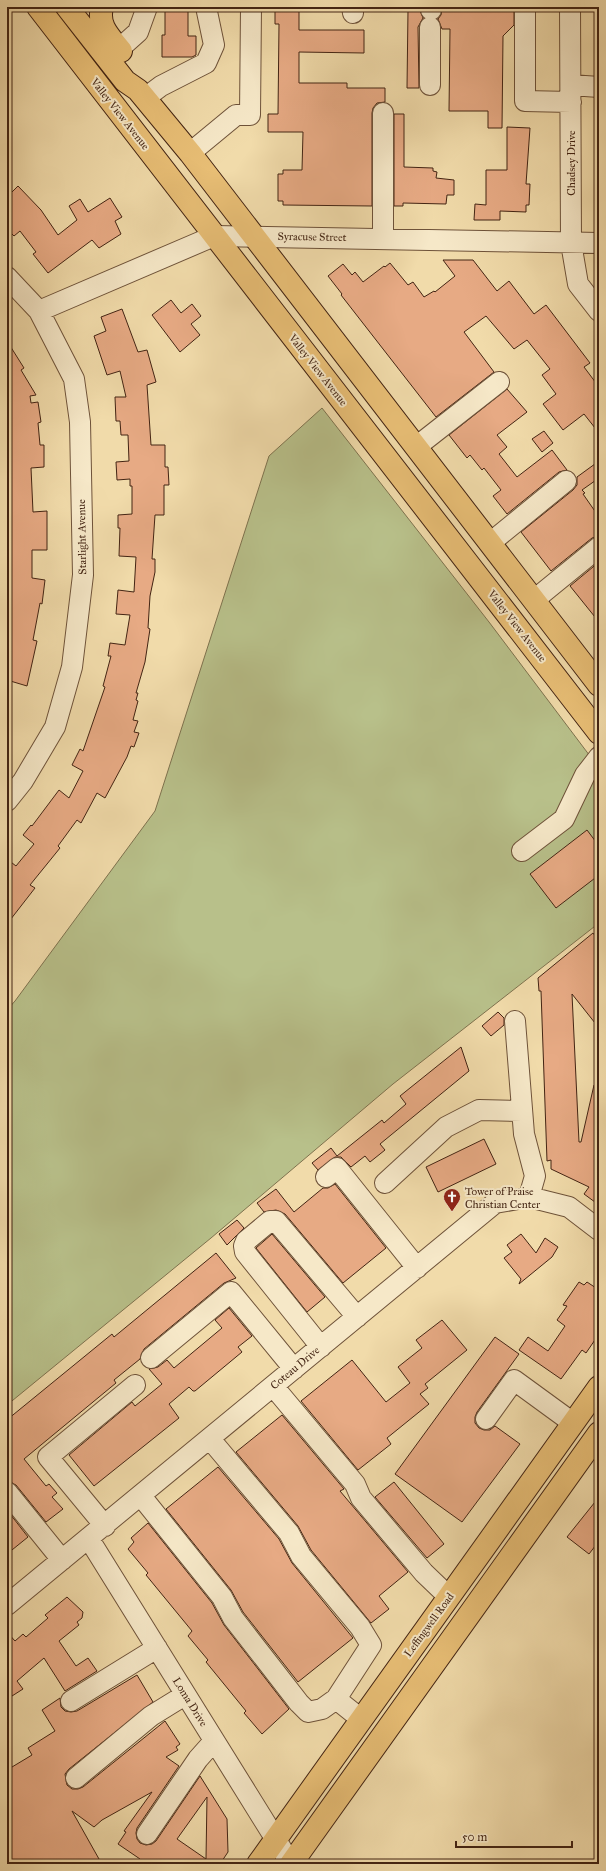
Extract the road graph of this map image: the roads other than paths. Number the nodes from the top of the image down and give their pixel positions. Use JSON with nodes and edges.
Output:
{"nodes":[{"id":1,"x":38,"y":7,"type":"edge"},
{"id":2,"x":67,"y":7,"type":"edge"},
{"id":3,"x":102,"y":7,"type":"edge"},
{"id":4,"x":147,"y":7,"type":"edge"},
{"id":5,"x":206,"y":7,"type":"edge"},
{"id":6,"x":251,"y":7,"type":"edge"},
{"id":7,"x":526,"y":7,"type":"edge"},
{"id":8,"x":570,"y":7,"type":"edge"},
{"id":9,"x":431,"y":15,"type":"edge"},
{"id":10,"x":119,"y":49,"type":"junction"},
{"id":11,"x":430,"y":85,"type":"dead end"},
{"id":12,"x":599,"y":87,"type":"edge"},
{"id":13,"x":571,"y":93,"type":"junction"},
{"id":14,"x":142,"y":94,"type":"junction"},
{"id":15,"x":383,"y":113,"type":"dead end"},
{"id":16,"x":190,"y":153,"type":"junction"},
{"id":17,"x":253,"y":235,"type":"junction"},
{"id":18,"x":214,"y":236,"type":"junction"},
{"id":19,"x":382,"y":238,"type":"junction"},
{"id":20,"x":571,"y":243,"type":"junction"},
{"id":21,"x":599,"y":243,"type":"edge"},
{"id":22,"x":7,"y":277,"type":"edge"},
{"id":23,"x":39,"y":311,"type":"junction"},
{"id":24,"x":599,"y":311,"type":"edge"},
{"id":25,"x":498,"y":382,"type":"dead end"},
{"id":26,"x":416,"y":447,"type":"junction"},
{"id":27,"x":566,"y":481,"type":"dead end"},
{"id":28,"x":490,"y":543,"type":"junction"},
{"id":29,"x":599,"y":547,"type":"edge"},
{"id":30,"x":534,"y":600,"type":"junction"},
{"id":31,"x":597,"y":679,"type":"edge"},
{"id":32,"x":599,"y":733,"type":"edge"},
{"id":33,"x":599,"y":757,"type":"edge"},
{"id":34,"x":7,"y":801,"type":"edge"},
{"id":35,"x":522,"y":851,"type":"dead end"},
{"id":36,"x":516,"y":1021,"type":"dead end"},
{"id":37,"x":522,"y":1111,"type":"junction"},
{"id":38,"x":326,"y":1177,"type":"dead end"},
{"id":39,"x":385,"y":1183,"type":"dead end"},
{"id":40,"x":530,"y":1197,"type":"junction"},
{"id":41,"x":599,"y":1230,"type":"edge"},
{"id":42,"x":416,"y":1268,"type":"junction"},
{"id":43,"x":357,"y":1317,"type":"junction"},
{"id":44,"x":321,"y":1347,"type":"junction"},
{"id":45,"x":151,"y":1358,"type":"dead end"},
{"id":46,"x":294,"y":1369,"type":"junction"},
{"id":47,"x":135,"y":1385,"type":"dead end"},
{"id":48,"x":273,"y":1386,"type":"junction"},
{"id":49,"x":599,"y":1386,"type":"edge"},
{"id":50,"x":486,"y":1418,"type":"dead end"},
{"id":51,"x":573,"y":1423,"type":"junction"},
{"id":52,"x":599,"y":1433,"type":"edge"},
{"id":53,"x":210,"y":1439,"type":"junction"},
{"id":54,"x":7,"y":1492,"type":"edge"},
{"id":55,"x":141,"y":1496,"type":"junction"},
{"id":56,"x":105,"y":1526,"type":"junction"},
{"id":57,"x":89,"y":1538,"type":"junction"},
{"id":58,"x":62,"y":1560,"type":"junction"},
{"id":59,"x":449,"y":1597,"type":"junction"},
{"id":60,"x":7,"y":1605,"type":"edge"},
{"id":61,"x":157,"y":1648,"type":"junction"},
{"id":62,"x":185,"y":1695,"type":"junction"},
{"id":63,"x":336,"y":1699,"type":"junction"},
{"id":64,"x":71,"y":1701,"type":"dead end"},
{"id":65,"x":361,"y":1719,"type":"junction"},
{"id":66,"x":214,"y":1741,"type":"junction"},
{"id":67,"x":76,"y":1778,"type":"dead end"},
{"id":68,"x":147,"y":1834,"type":"dead end"},
{"id":69,"x":275,"y":1840,"type":"junction"},
{"id":70,"x":258,"y":1864,"type":"edge"},
{"id":71,"x":291,"y":1864,"type":"edge"}],
"edges":[{"from":1,"to":18,"type":"main road","name":"Valley View Avenue"},
{"from":2,"to":14,"type":"main road"},
{"from":3,"to":10,"type":"main road"},
{"from":4,"to":10,"type":"street"},
{"from":5,"to":14,"type":"street"},
{"from":6,"to":16,"type":"street"},
{"from":7,"to":13,"type":"street"},
{"from":8,"to":13,"type":"street","name":"Chadsey Drive"},
{"from":9,"to":11,"type":"street"},
{"from":10,"to":14,"type":"main road"},
{"from":12,"to":13,"type":"street"},
{"from":13,"to":20,"type":"street","name":"Chadsey Drive"},
{"from":14,"to":16,"type":"main road"},
{"from":15,"to":19,"type":"street"},
{"from":16,"to":17,"type":"main road"},
{"from":17,"to":18,"type":"street","name":"Syracuse Street"},
{"from":17,"to":19,"type":"street","name":"Syracuse Street"},
{"from":17,"to":26,"type":"main road"},
{"from":18,"to":23,"type":"street","name":"Syracuse Street"},
{"from":18,"to":32,"type":"main road","name":"Valley View Avenue"},
{"from":19,"to":20,"type":"street","name":"Syracuse Street"},
{"from":20,"to":21,"type":"street","name":"Syracuse Street"},
{"from":20,"to":24,"type":"street","name":"Chadsey Drive"},
{"from":22,"to":23,"type":"street","name":"Starlight Avenue"},
{"from":23,"to":34,"type":"street","name":"Starlight Avenue"},
{"from":25,"to":26,"type":"street"},
{"from":26,"to":28,"type":"main road"},
{"from":27,"to":28,"type":"street"},
{"from":28,"to":30,"type":"main road"},
{"from":29,"to":30,"type":"street"},
{"from":30,"to":31,"type":"main road"},
{"from":33,"to":35,"type":"street"},
{"from":36,"to":37,"type":"street"},
{"from":37,"to":39,"type":"street"},
{"from":37,"to":40,"type":"street"},
{"from":38,"to":42,"type":"street"},
{"from":40,"to":41,"type":"street","name":"Coteau Drive"},
{"from":40,"to":42,"type":"street","name":"Coteau Drive"},
{"from":42,"to":43,"type":"street","name":"Coteau Drive"},
{"from":43,"to":44,"type":"street","name":"Coteau Drive"},
{"from":43,"to":44,"type":"street"},
{"from":44,"to":46,"type":"street","name":"Coteau Drive"},
{"from":45,"to":46,"type":"street"},
{"from":46,"to":48,"type":"street","name":"Coteau Drive"},
{"from":47,"to":56,"type":"street"},
{"from":48,"to":53,"type":"street","name":"Coteau Drive"},
{"from":48,"to":59,"type":"street"},
{"from":49,"to":51,"type":"main road","name":"Leffingwell Road"},
{"from":50,"to":51,"type":"street"},
{"from":51,"to":59,"type":"main road","name":"Leffingwell Road"},
{"from":52,"to":71,"type":"main road"},
{"from":53,"to":55,"type":"street","name":"Coteau Drive"},
{"from":53,"to":63,"type":"street"},
{"from":54,"to":58,"type":"street"},
{"from":55,"to":56,"type":"street","name":"Coteau Drive"},
{"from":55,"to":63,"type":"street"},
{"from":56,"to":57,"type":"street","name":"Coteau Drive"},
{"from":57,"to":58,"type":"street","name":"Coteau Drive"},
{"from":57,"to":61,"type":"street","name":"Loma Drive"},
{"from":58,"to":60,"type":"street","name":"Coteau Drive"},
{"from":59,"to":65,"type":"main road","name":"Leffingwell Road"},
{"from":61,"to":62,"type":"street","name":"Loma Drive"},
{"from":61,"to":64,"type":"street"},
{"from":62,"to":66,"type":"street","name":"Loma Drive"},
{"from":62,"to":67,"type":"street"},
{"from":63,"to":65,"type":"street"},
{"from":65,"to":69,"type":"main road","name":"Leffingwell Road"},
{"from":66,"to":68,"type":"street"},
{"from":66,"to":69,"type":"street","name":"Loma Drive"},
{"from":69,"to":70,"type":"main road","name":"Leffingwell Road"},
{"from":69,"to":71,"type":"street","name":"Loma Drive"}]}
